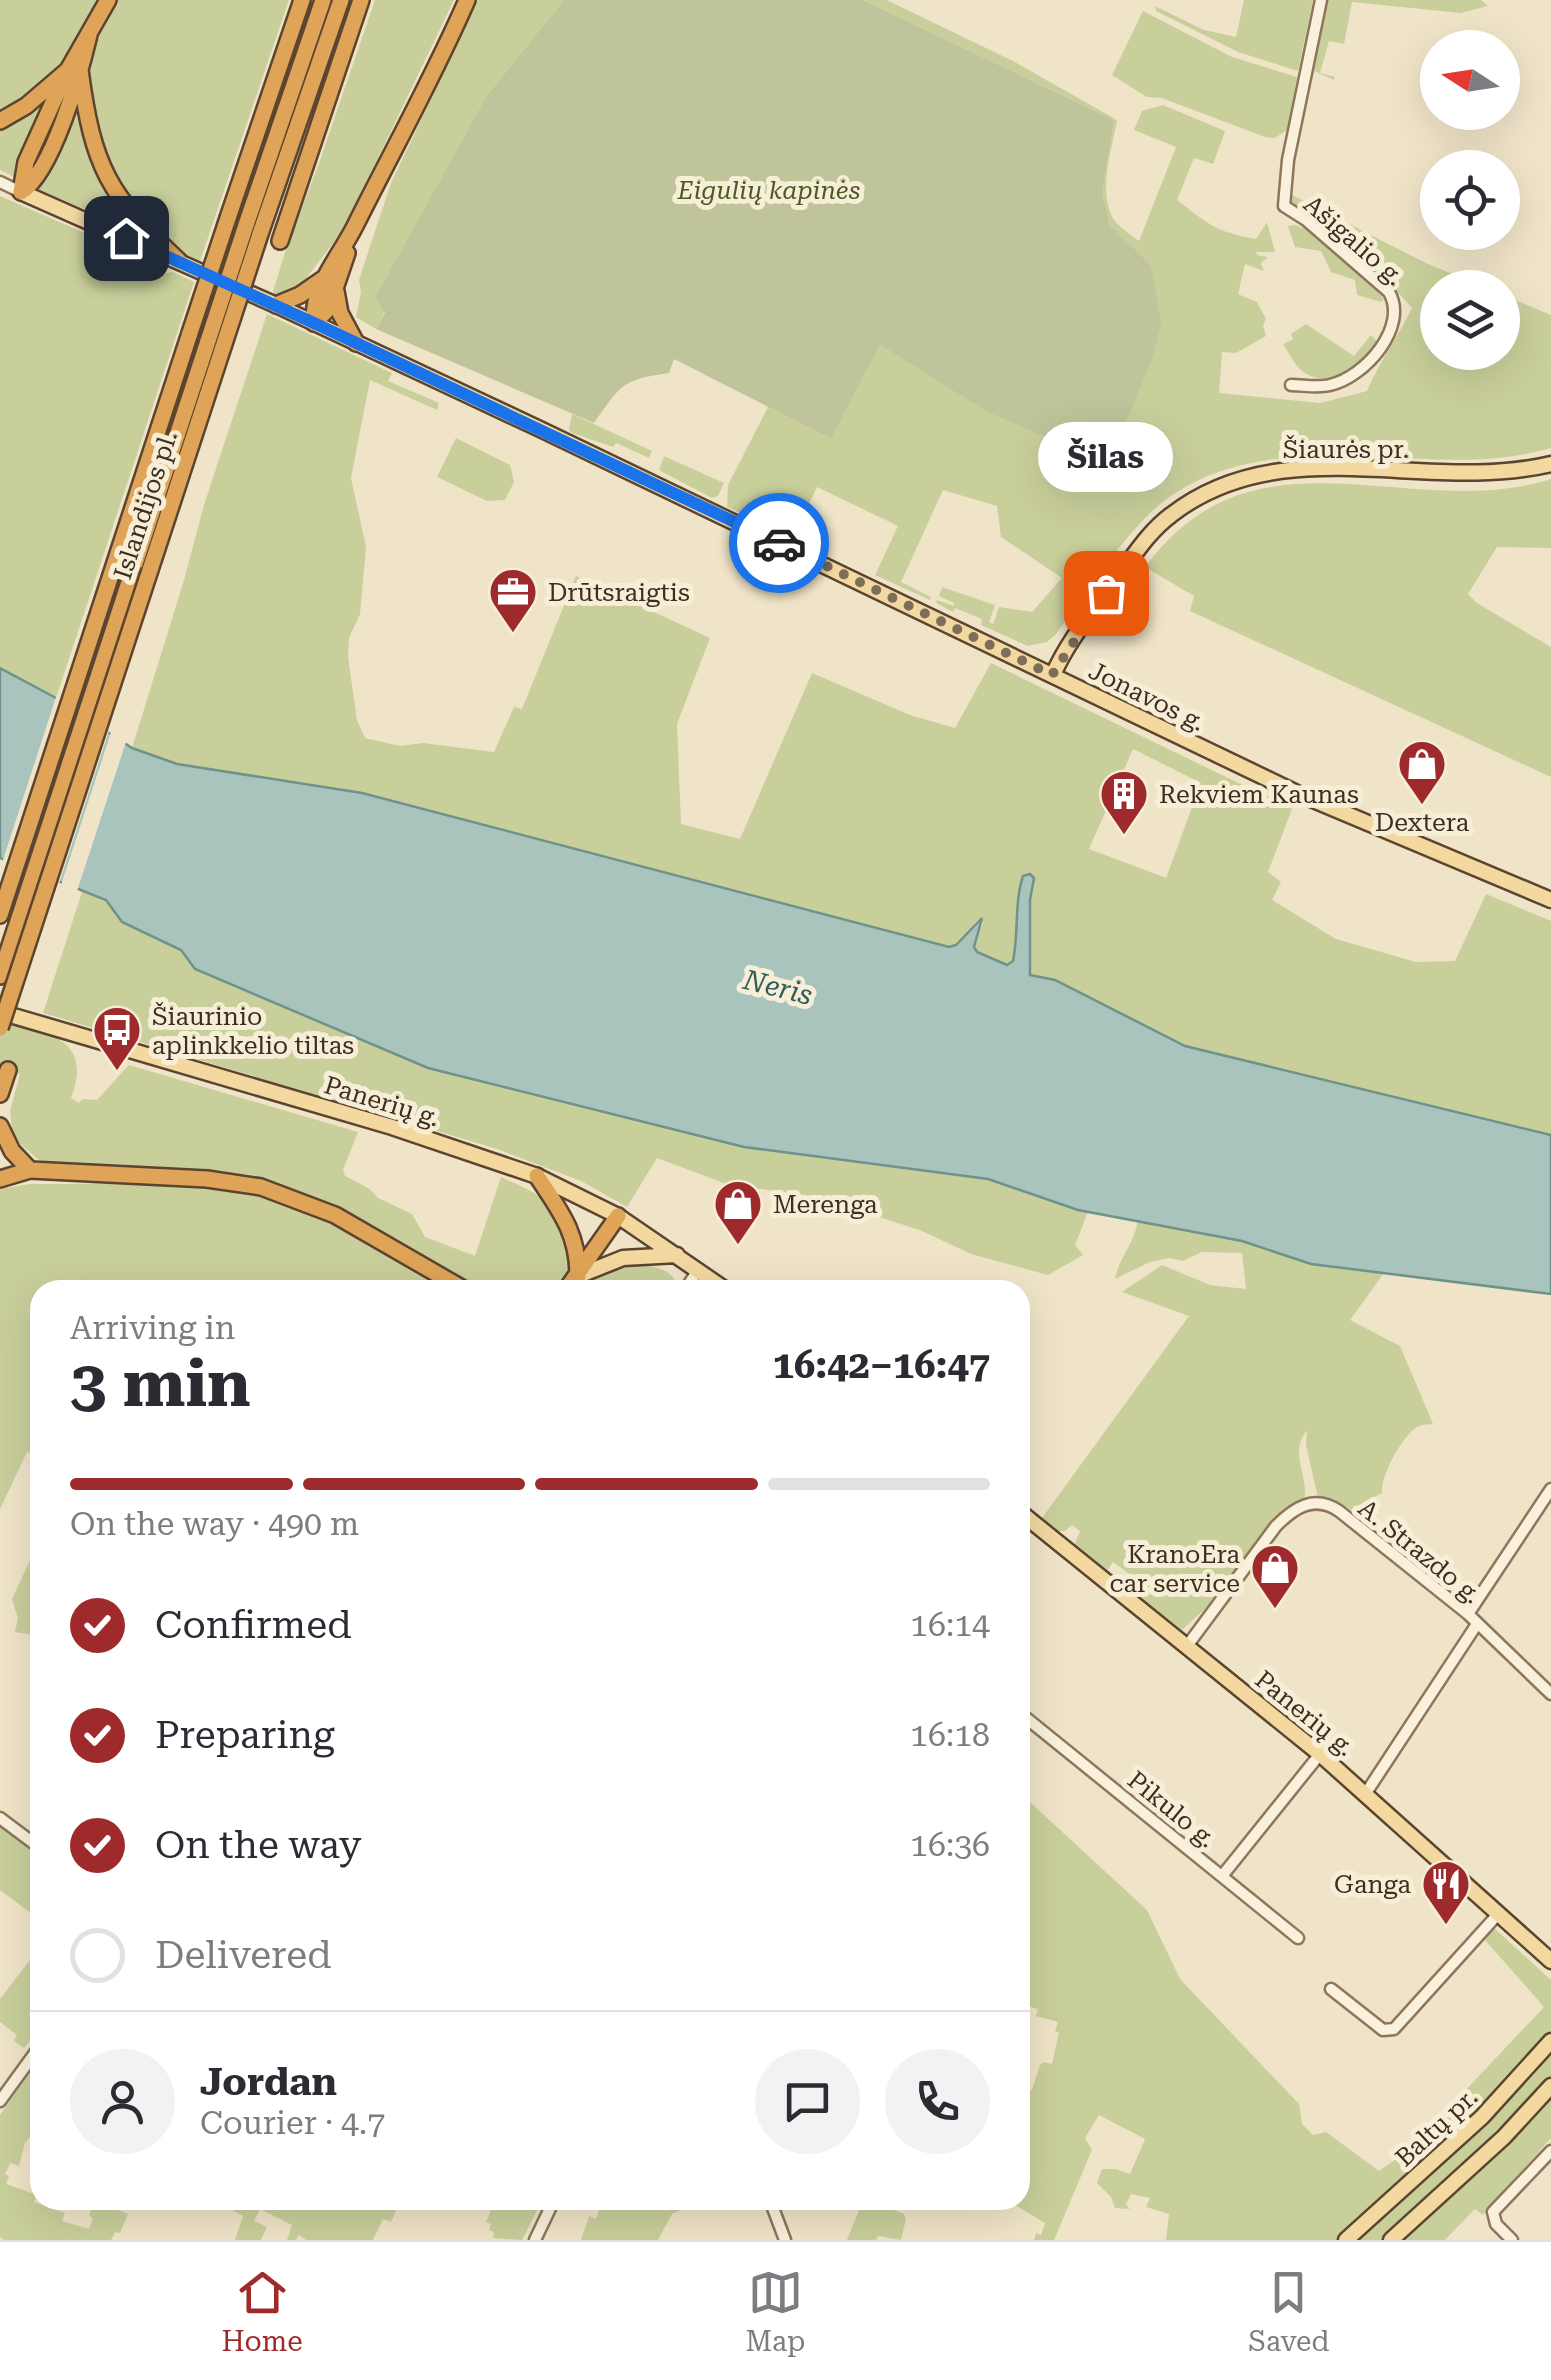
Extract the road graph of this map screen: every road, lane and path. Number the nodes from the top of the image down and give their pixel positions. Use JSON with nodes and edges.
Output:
{"nodes":[{"id":1,"x":108,"y":0,"type":"edge"},
{"id":2,"x":302,"y":0,"type":"edge"},
{"id":3,"x":323,"y":0,"type":"edge"},
{"id":4,"x":340,"y":0,"type":"edge"},
{"id":5,"x":361,"y":0,"type":"edge"},
{"id":6,"x":467,"y":0,"type":"edge"},
{"id":7,"x":1321,"y":0,"type":"edge"},
{"id":8,"x":74,"y":70,"type":"junction"},
{"id":9,"x":0,"y":121,"type":"edge"},
{"id":10,"x":0,"y":182,"type":"edge"},
{"id":11,"x":21,"y":192,"type":"junction"},
{"id":12,"x":254,"y":228,"type":"junction"},
{"id":13,"x":353,"y":230,"type":"junction"},
{"id":14,"x":280,"y":241,"type":"dead end"},
{"id":15,"x":179,"y":261,"type":"junction"},
{"id":16,"x":326,"y":276,"type":"junction"},
{"id":17,"x":336,"y":291,"type":"junction"},
{"id":18,"x":276,"y":305,"type":"junction"},
{"id":19,"x":314,"y":323,"type":"junction"},
{"id":20,"x":356,"y":343,"type":"junction"},
{"id":21,"x":1291,"y":384,"type":"dead end"},
{"id":22,"x":1551,"y":464,"type":"edge"},
{"id":23,"x":142,"y":568,"type":"junction"},
{"id":24,"x":1052,"y":675,"type":"junction"},
{"id":25,"x":1551,"y":900,"type":"edge"},
{"id":26,"x":0,"y":915,"type":"edge"},
{"id":27,"x":0,"y":976,"type":"edge"},
{"id":28,"x":0,"y":1012,"type":"edge"},
{"id":29,"x":0,"y":1028,"type":"edge"},
{"id":30,"x":8,"y":1070,"type":"dead end"},
{"id":31,"x":0,"y":1094,"type":"edge"},
{"id":32,"x":1,"y":1126,"type":"edge"},
{"id":33,"x":30,"y":1170,"type":"junction"},
{"id":34,"x":537,"y":1176,"type":"junction"},
{"id":35,"x":0,"y":1179,"type":"edge"},
{"id":36,"x":618,"y":1216,"type":"junction"},
{"id":37,"x":677,"y":1255,"type":"junction"},
{"id":38,"x":698,"y":1270,"type":"junction"},
{"id":39,"x":578,"y":1276,"type":"junction"},
{"id":40,"x":449,"y":1280,"type":"edge"},
{"id":41,"x":575,"y":1280,"type":"edge"},
{"id":42,"x":691,"y":1280,"type":"edge"},
{"id":43,"x":712,"y":1280,"type":"edge"},
{"id":44,"x":1551,"y":1489,"type":"edge"},
{"id":45,"x":1030,"y":1520,"type":"edge"},
{"id":46,"x":1468,"y":1614,"type":"junction"},
{"id":47,"x":1477,"y":1624,"type":"junction"},
{"id":48,"x":1187,"y":1646,"type":"junction"},
{"id":49,"x":1551,"y":1694,"type":"edge"},
{"id":50,"x":1030,"y":1721,"type":"edge"},
{"id":51,"x":1320,"y":1754,"type":"junction"},
{"id":52,"x":1366,"y":1793,"type":"junction"},
{"id":53,"x":0,"y":1818,"type":"edge"},
{"id":54,"x":30,"y":1840,"type":"edge"},
{"id":55,"x":1222,"y":1876,"type":"junction"},
{"id":56,"x":1499,"y":1913,"type":"junction"},
{"id":57,"x":1298,"y":1938,"type":"dead end"},
{"id":58,"x":1551,"y":1961,"type":"edge"},
{"id":59,"x":1331,"y":1989,"type":"dead end"},
{"id":60,"x":1551,"y":2042,"type":"edge"},
{"id":61,"x":30,"y":2060,"type":"edge"},
{"id":62,"x":1551,"y":2086,"type":"edge"},
{"id":63,"x":0,"y":2102,"type":"edge"},
{"id":64,"x":1551,"y":2150,"type":"edge"},
{"id":65,"x":549,"y":2210,"type":"edge"},
{"id":66,"x":774,"y":2210,"type":"edge"},
{"id":67,"x":534,"y":2240,"type":"edge"},
{"id":68,"x":785,"y":2240,"type":"edge"},
{"id":69,"x":1346,"y":2240,"type":"edge"},
{"id":70,"x":1391,"y":2240,"type":"edge"},
{"id":71,"x":1512,"y":2240,"type":"edge"}],
"edges":[{"from":1,"to":8,"type":"highway"},
{"from":2,"to":26,"type":"highway","bridge":true},
{"from":3,"to":12,"type":"highway","name":"Islandijos pl."},
{"from":4,"to":12,"type":"highway","name":"Islandijos pl."},
{"from":5,"to":14,"type":"highway"},
{"from":6,"to":13,"type":"highway"},
{"from":7,"to":21,"type":"street","name":"Ašigalio g."},
{"from":8,"to":9,"type":"highway"},
{"from":8,"to":11,"type":"highway"},
{"from":8,"to":15,"type":"highway"},
{"from":10,"to":11,"type":"street"},
{"from":11,"to":15,"type":"main road","name":"Jonavos g."},
{"from":12,"to":23,"type":"highway","name":"Islandijos pl.","bridge":true},
{"from":13,"to":16,"type":"highway"},
{"from":13,"to":17,"type":"highway"},
{"from":15,"to":18,"type":"main road","name":"Jonavos g."},
{"from":16,"to":18,"type":"highway"},
{"from":16,"to":19,"type":"highway"},
{"from":17,"to":19,"type":"highway"},
{"from":17,"to":20,"type":"highway"},
{"from":18,"to":19,"type":"main road","name":"Jonavos g."},
{"from":19,"to":20,"type":"main road","name":"Jonavos g."},
{"from":20,"to":24,"type":"main road","name":"Jonavos g."},
{"from":22,"to":24,"type":"main road","name":"Šiaurės pr."},
{"from":23,"to":27,"type":"highway","name":"Islandijos pl."},
{"from":23,"to":29,"type":"highway","name":"Islandijos pl.","bridge":true},
{"from":24,"to":25,"type":"main road","name":"Jonavos g."},
{"from":28,"to":34,"type":"main road","name":"Panerių g."},
{"from":30,"to":31,"type":"highway"},
{"from":32,"to":33,"type":"highway"},
{"from":33,"to":35,"type":"highway"},
{"from":33,"to":40,"type":"highway"},
{"from":34,"to":36,"type":"main road","name":"Panerių g."},
{"from":34,"to":39,"type":"highway"},
{"from":36,"to":37,"type":"main road","name":"Panerių g."},
{"from":36,"to":39,"type":"highway"},
{"from":37,"to":38,"type":"main road","name":"Panerių g."},
{"from":37,"to":39,"type":"main road"},
{"from":38,"to":42,"type":"street"},
{"from":38,"to":43,"type":"main road","name":"Panerių g."},
{"from":39,"to":41,"type":"highway"},
{"from":44,"to":46,"type":"street"},
{"from":45,"to":48,"type":"main road","name":"Panerių g."},
{"from":46,"to":47,"type":"street","name":"A. Strazdo g."},
{"from":46,"to":48,"type":"street","name":"A. Strazdo g."},
{"from":47,"to":49,"type":"street","name":"A. Strazdo g."},
{"from":47,"to":52,"type":"street"},
{"from":48,"to":51,"type":"main road","name":"Panerių g."},
{"from":50,"to":55,"type":"street","name":"Pikulo g."},
{"from":51,"to":52,"type":"main road","name":"Panerių g."},
{"from":51,"to":55,"type":"street"},
{"from":52,"to":56,"type":"main road","name":"Panerių g."},
{"from":53,"to":54,"type":"street"},
{"from":55,"to":57,"type":"street","name":"Pikulo g."},
{"from":56,"to":58,"type":"main road","name":"Panerių g."},
{"from":56,"to":59,"type":"street"},
{"from":60,"to":69,"type":"main road","name":"Baltų pr."},
{"from":61,"to":63,"type":"street"},
{"from":62,"to":70,"type":"main road"},
{"from":64,"to":71,"type":"street"},
{"from":65,"to":67,"type":"street"},
{"from":66,"to":68,"type":"street"}]}
